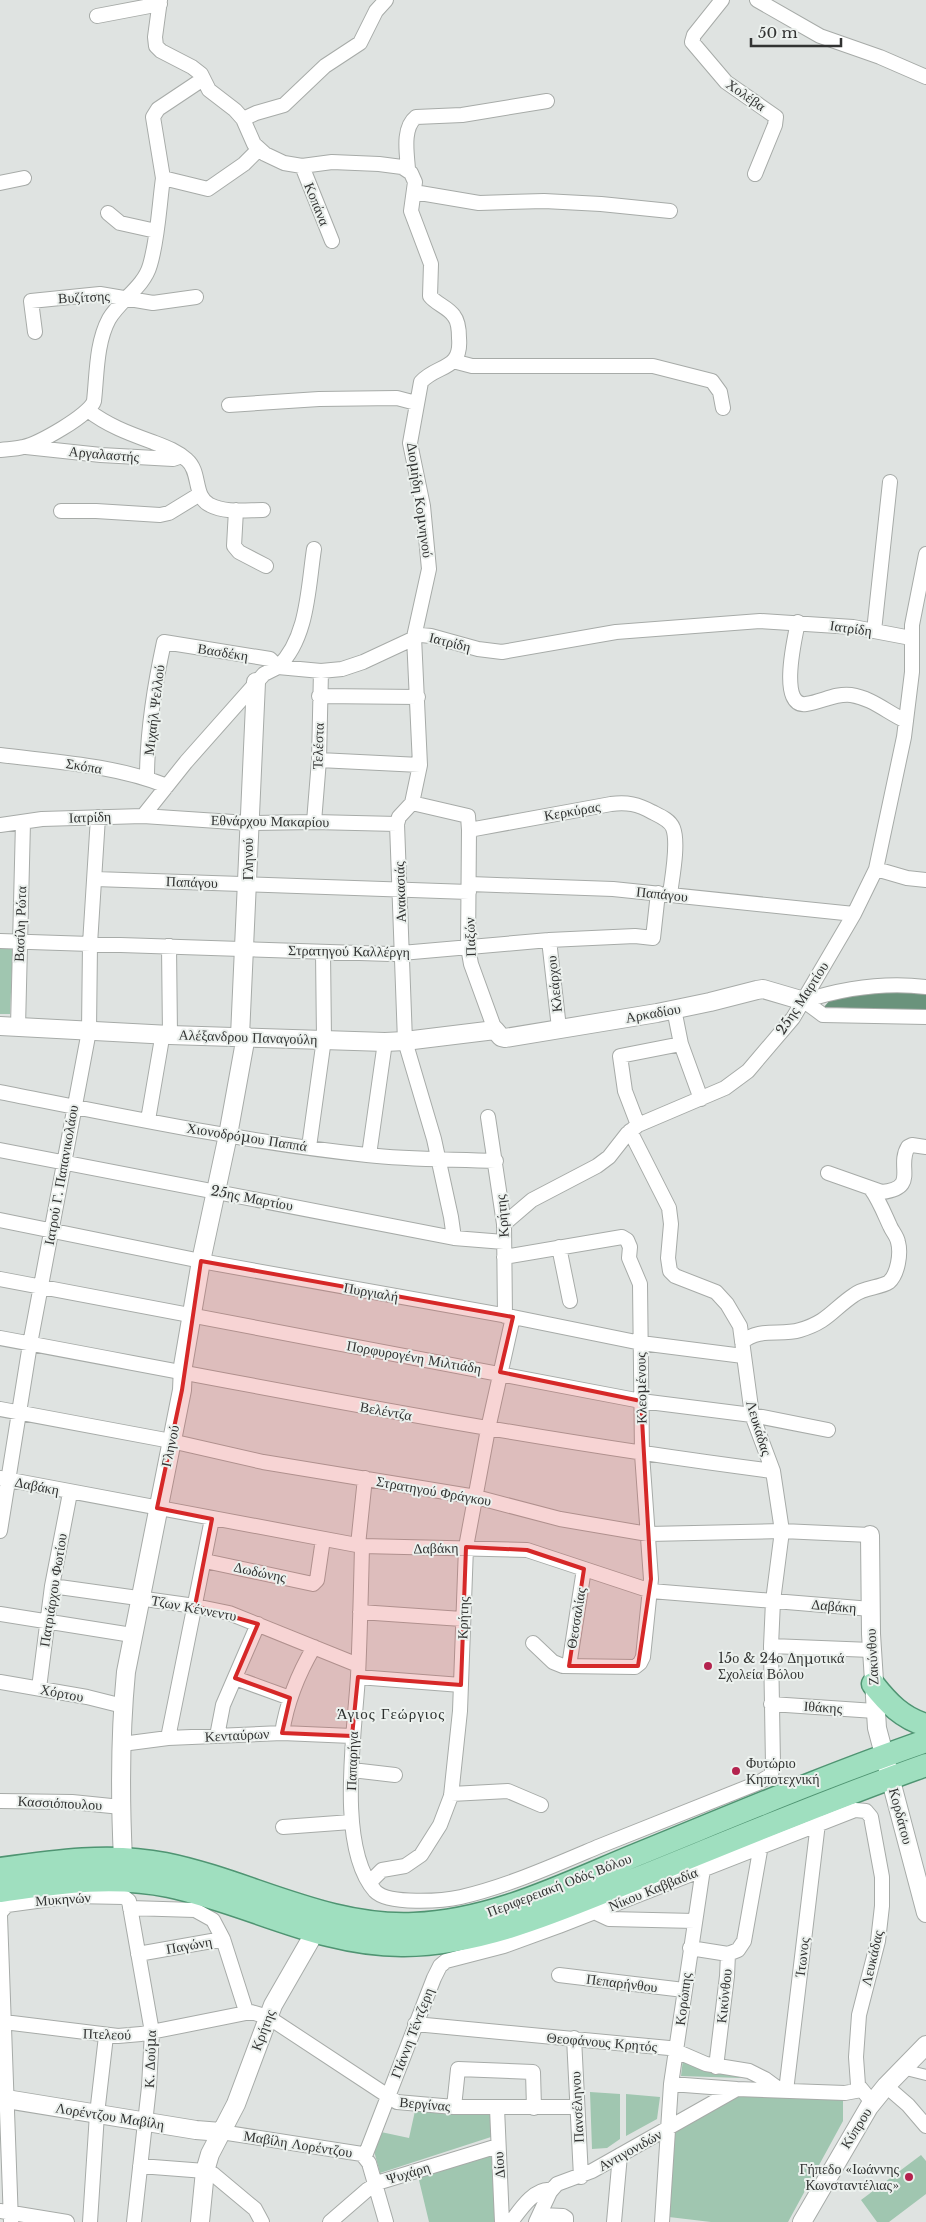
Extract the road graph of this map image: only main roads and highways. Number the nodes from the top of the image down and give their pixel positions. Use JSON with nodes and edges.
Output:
{"nodes":[{"id":1,"x":873,"y":1684,"type":"road end"},
{"id":2,"x":926,"y":1725,"type":"edge"},
{"id":3,"x":926,"y":1741,"type":"edge"},
{"id":4,"x":926,"y":1765,"type":"edge"},
{"id":5,"x":0,"y":1869,"type":"edge"},
{"id":6,"x":0,"y":1911,"type":"edge"}],
"edges":[{"from":1,"to":2,"type":"main road"},
{"from":3,"to":5,"type":"main road","name":"Περιφερειακή Οδός Βόλου"},
{"from":4,"to":6,"type":"main road","name":"Περιφερειακή Οδός Βόλου"}]}
